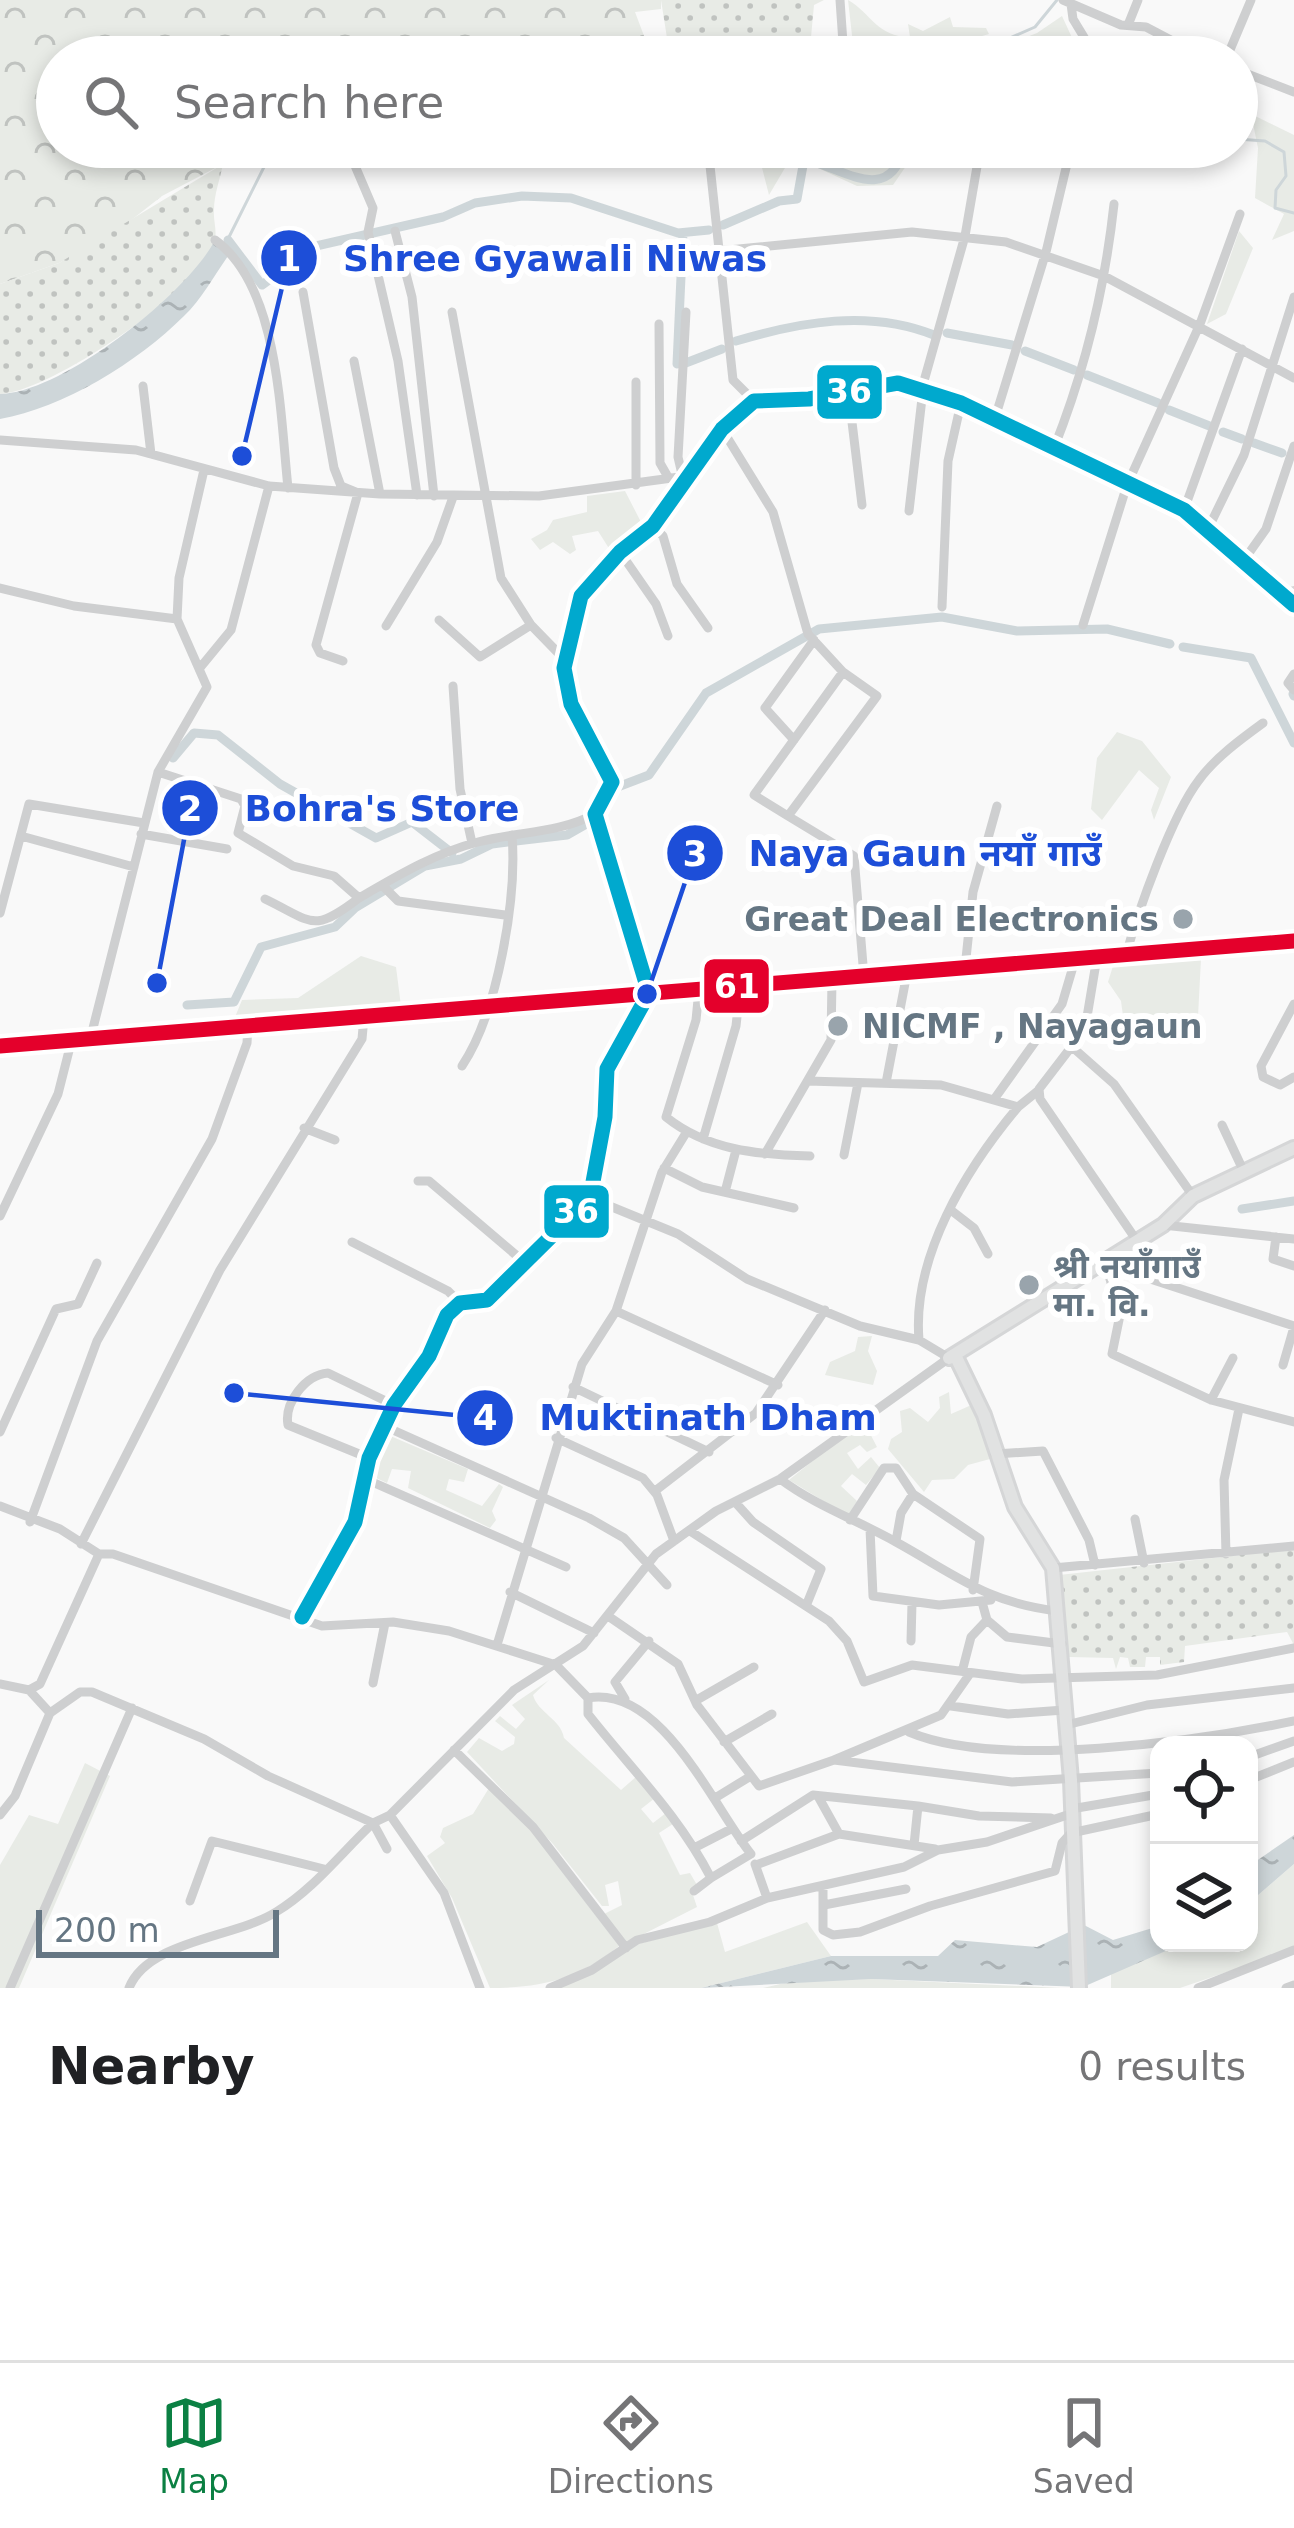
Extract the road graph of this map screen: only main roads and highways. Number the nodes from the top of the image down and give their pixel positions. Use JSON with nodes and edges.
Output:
{"nodes":[{"id":1,"x":1294,"y":941,"type":"edge"},
{"id":2,"x":0,"y":1046,"type":"edge"}],
"edges":[{"from":1,"to":2,"type":"highway"}]}
